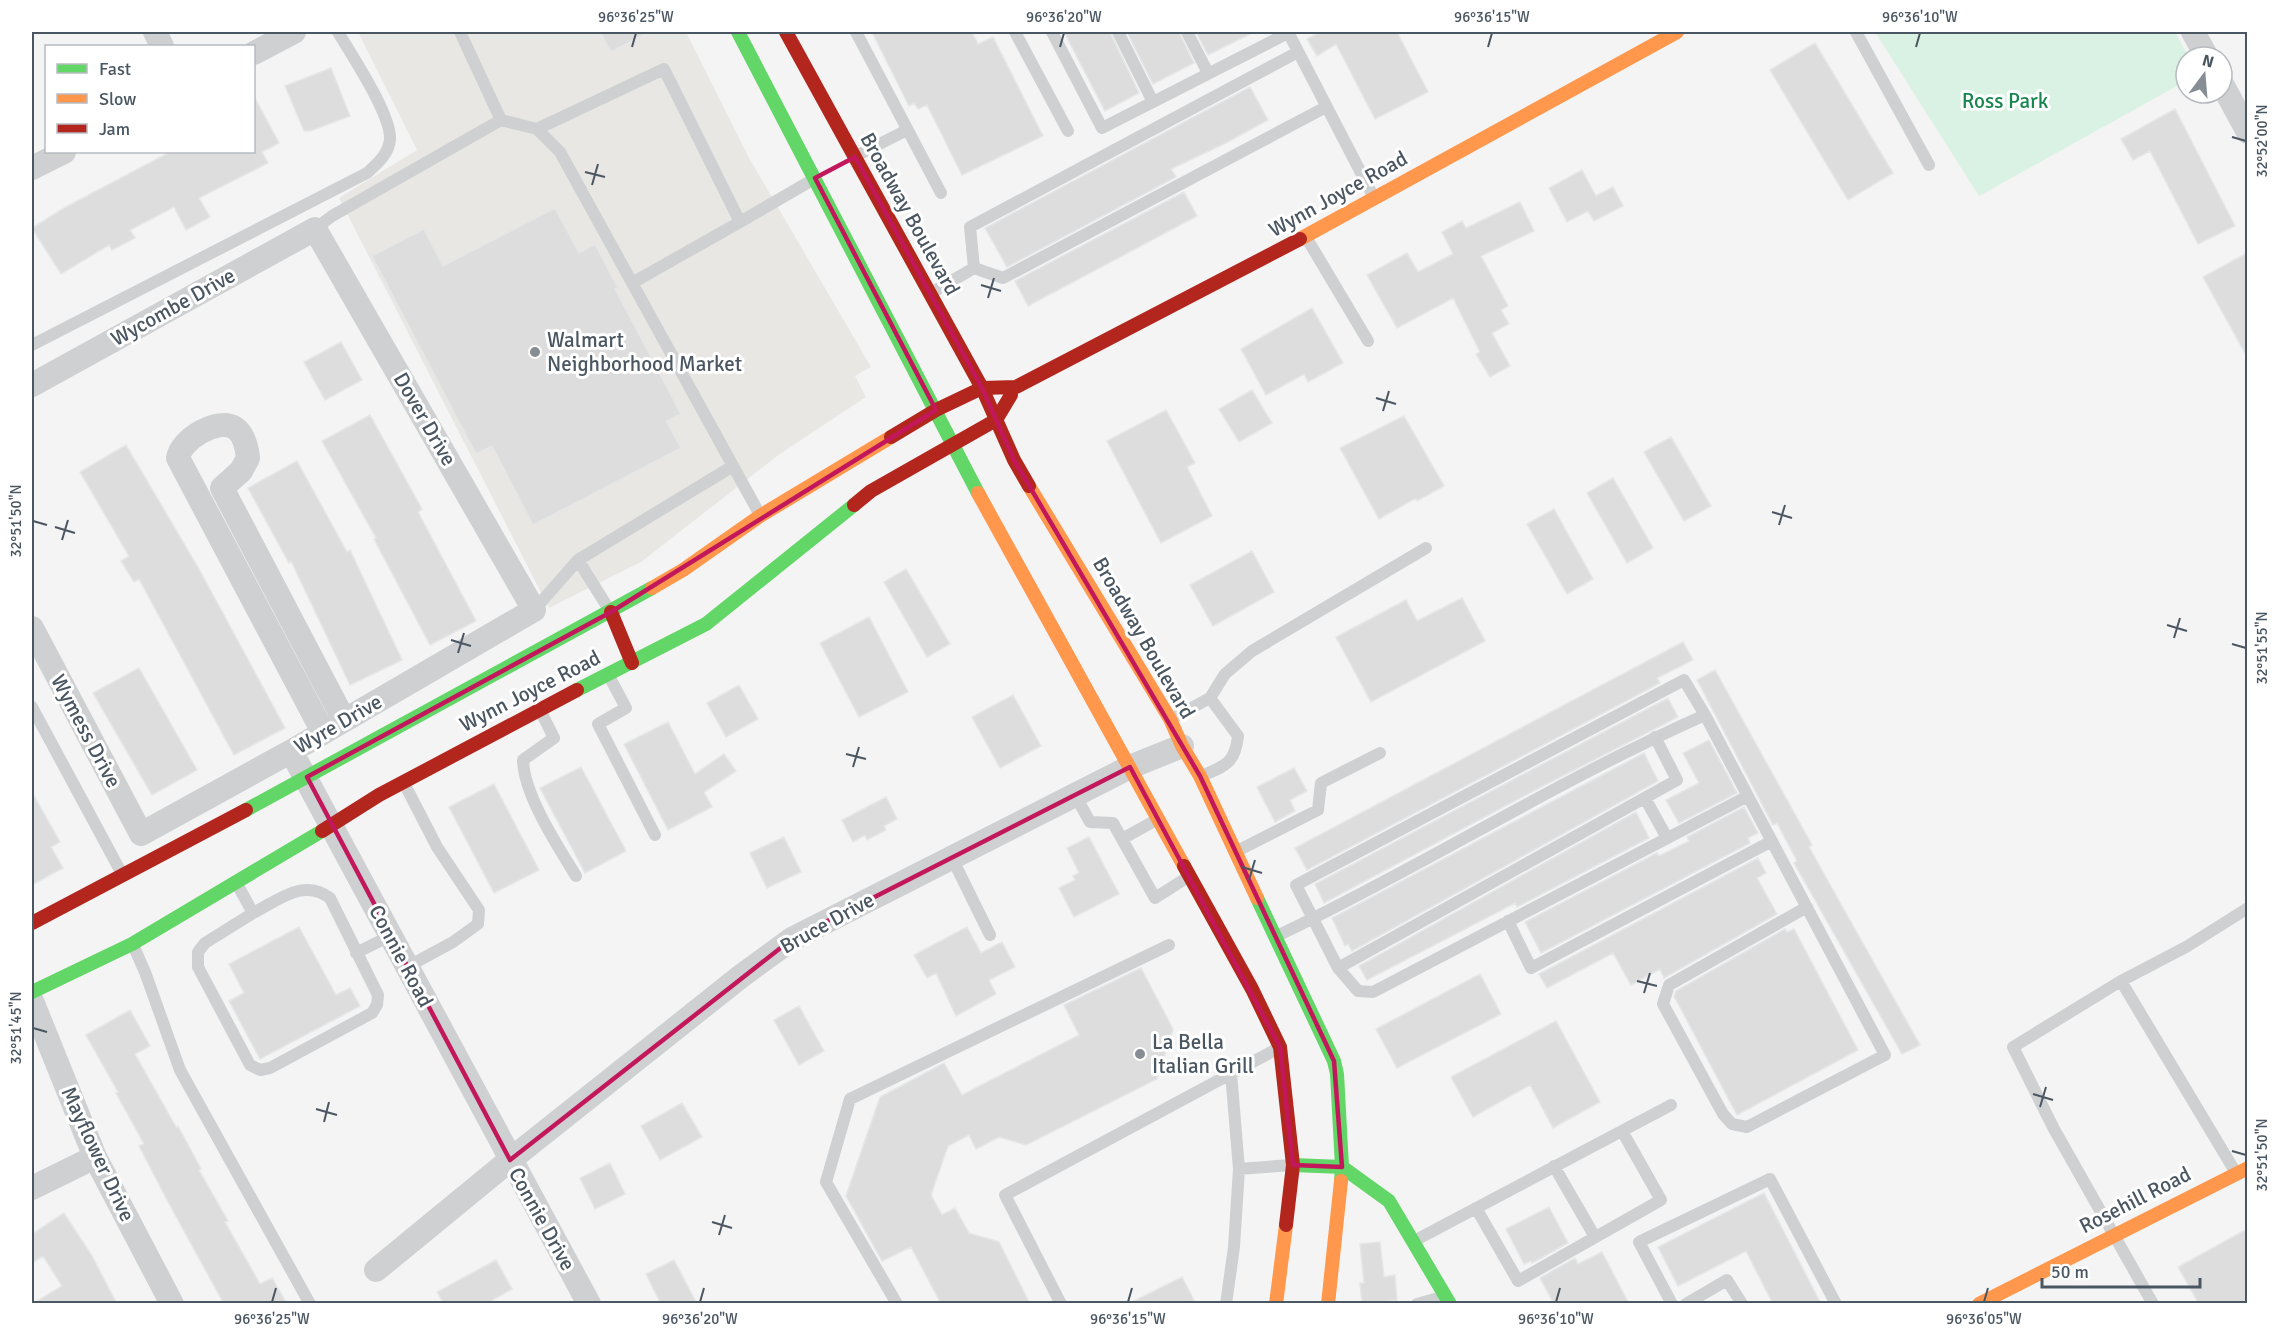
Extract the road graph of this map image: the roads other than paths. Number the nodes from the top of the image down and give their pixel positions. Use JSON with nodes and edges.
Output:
{"nodes":[{"id":1,"x":294,"y":32,"type":"edge"},
{"id":2,"x":338,"y":32,"type":"edge"},
{"id":3,"x":460,"y":32,"type":"edge"},
{"id":4,"x":738,"y":32,"type":"edge"},
{"id":5,"x":789,"y":32,"type":"edge"},
{"id":6,"x":856,"y":32,"type":"edge"},
{"id":7,"x":1015,"y":32,"type":"edge"},
{"id":8,"x":1052,"y":32,"type":"edge"},
{"id":9,"x":1118,"y":32,"type":"edge"},
{"id":10,"x":1187,"y":32,"type":"edge"},
{"id":11,"x":1260,"y":32,"type":"edge"},
{"id":12,"x":1289,"y":32,"type":"edge"},
{"id":13,"x":1856,"y":32,"type":"edge"},
{"id":14,"x":1670,"y":33,"type":"edge"},
{"id":15,"x":1267,"y":43,"type":"junction"},
{"id":16,"x":255,"y":52,"type":"edge"},
{"id":17,"x":1298,"y":52,"type":"junction"},
{"id":18,"x":1208,"y":73,"type":"junction"},
{"id":19,"x":1153,"y":102,"type":"junction"},
{"id":20,"x":2233,"y":105,"type":"edge"},
{"id":21,"x":1326,"y":107,"type":"junction"},
{"id":22,"x":501,"y":120,"type":"junction"},
{"id":23,"x":537,"y":129,"type":"junction"},
{"id":24,"x":908,"y":130,"type":"junction"},
{"id":25,"x":1068,"y":131,"type":"dead end"},
{"id":26,"x":2247,"y":132,"type":"edge"},
{"id":27,"x":62,"y":153,"type":"edge"},
{"id":28,"x":850,"y":159,"type":"junction"},
{"id":29,"x":33,"y":165,"type":"edge"},
{"id":30,"x":1929,"y":165,"type":"dead end"},
{"id":31,"x":820,"y":176,"type":"junction"},
{"id":32,"x":941,"y":193,"type":"dead end"},
{"id":33,"x":1374,"y":197,"type":"junction"},
{"id":34,"x":740,"y":222,"type":"junction"},
{"id":35,"x":315,"y":229,"type":"junction"},
{"id":36,"x":1306,"y":236,"type":"junction"},
{"id":37,"x":974,"y":268,"type":"junction"},
{"id":38,"x":632,"y":282,"type":"junction"},
{"id":39,"x":930,"y":293,"type":"junction"},
{"id":40,"x":1368,"y":341,"type":"dead end"},
{"id":41,"x":32,"y":345,"type":"edge"},
{"id":42,"x":32,"y":385,"type":"edge"},
{"id":43,"x":1016,"y":387,"type":"junction"},
{"id":44,"x":982,"y":388,"type":"junction"},
{"id":45,"x":936,"y":410,"type":"junction"},
{"id":46,"x":996,"y":420,"type":"junction"},
{"id":47,"x":951,"y":445,"type":"junction"},
{"id":48,"x":733,"y":466,"type":"junction"},
{"id":49,"x":222,"y":488,"type":"junction"},
{"id":50,"x":200,"y":500,"type":"junction"},
{"id":51,"x":760,"y":516,"type":"junction"},
{"id":52,"x":1426,"y":548,"type":"dead end"},
{"id":53,"x":578,"y":560,"type":"junction"},
{"id":54,"x":278,"y":593,"type":"junction"},
{"id":55,"x":256,"y":605,"type":"junction"},
{"id":56,"x":534,"y":610,"type":"junction"},
{"id":57,"x":611,"y":612,"type":"junction"},
{"id":58,"x":32,"y":628,"type":"edge"},
{"id":59,"x":632,"y":663,"type":"junction"},
{"id":60,"x":608,"y":675,"type":"junction"},
{"id":61,"x":1209,"y":698,"type":"junction"},
{"id":62,"x":32,"y":707,"type":"edge"},
{"id":63,"x":540,"y":708,"type":"junction"},
{"id":64,"x":1706,"y":715,"type":"junction"},
{"id":65,"x":1170,"y":719,"type":"junction"},
{"id":66,"x":344,"y":720,"type":"junction"},
{"id":67,"x":323,"y":732,"type":"junction"},
{"id":68,"x":1655,"y":737,"type":"junction"},
{"id":69,"x":1182,"y":746,"type":"junction"},
{"id":70,"x":290,"y":752,"type":"junction"},
{"id":71,"x":1380,"y":753,"type":"dead end"},
{"id":72,"x":1130,"y":767,"type":"junction"},
{"id":73,"x":1200,"y":776,"type":"junction"},
{"id":74,"x":307,"y":777,"type":"junction"},
{"id":75,"x":403,"y":782,"type":"junction"},
{"id":76,"x":1075,"y":795,"type":"junction"},
{"id":77,"x":1748,"y":796,"type":"junction"},
{"id":78,"x":1645,"y":798,"type":"junction"},
{"id":79,"x":1158,"y":819,"type":"junction"},
{"id":80,"x":331,"y":825,"type":"junction"},
{"id":81,"x":141,"y":834,"type":"joint"},
{"id":82,"x":655,"y":835,"type":"dead end"},
{"id":83,"x":1122,"y":838,"type":"junction"},
{"id":84,"x":1667,"y":838,"type":"junction"},
{"id":85,"x":1772,"y":841,"type":"junction"},
{"id":86,"x":1235,"y":851,"type":"junction"},
{"id":87,"x":951,"y":856,"type":"junction"},
{"id":88,"x":123,"y":875,"type":"junction"},
{"id":89,"x":576,"y":876,"type":"dead end"},
{"id":90,"x":1190,"y":876,"type":"junction"},
{"id":91,"x":236,"y":883,"type":"junction"},
{"id":92,"x":1807,"y":907,"type":"junction"},
{"id":93,"x":2247,"y":908,"type":"edge"},
{"id":94,"x":254,"y":913,"type":"junction"},
{"id":95,"x":1313,"y":918,"type":"junction"},
{"id":96,"x":1508,"y":921,"type":"junction"},
{"id":97,"x":32,"y":923,"type":"edge"},
{"id":98,"x":990,"y":935,"type":"dead end"},
{"id":99,"x":390,"y":936,"type":"junction"},
{"id":100,"x":1275,"y":937,"type":"junction"},
{"id":101,"x":132,"y":944,"type":"junction"},
{"id":102,"x":1169,"y":945,"type":"dead end"},
{"id":103,"x":356,"y":953,"type":"junction"},
{"id":104,"x":407,"y":967,"type":"junction"},
{"id":105,"x":1338,"y":968,"type":"junction"},
{"id":106,"x":2121,"y":981,"type":"junction"},
{"id":107,"x":32,"y":992,"type":"edge"},
{"id":108,"x":32,"y":1001,"type":"edge"},
{"id":109,"x":1280,"y":1047,"type":"junction"},
{"id":110,"x":1231,"y":1074,"type":"junction"},
{"id":111,"x":1671,"y":1105,"type":"dead end"},
{"id":112,"x":1622,"y":1131,"type":"junction"},
{"id":113,"x":95,"y":1157,"type":"junction"},
{"id":114,"x":510,"y":1160,"type":"junction"},
{"id":115,"x":1293,"y":1165,"type":"junction"},
{"id":116,"x":1554,"y":1166,"type":"junction"},
{"id":117,"x":1342,"y":1167,"type":"junction"},
{"id":118,"x":1239,"y":1169,"type":"junction"},
{"id":119,"x":2242,"y":1170,"type":"edge"},
{"id":120,"x":32,"y":1188,"type":"edge"},
{"id":121,"x":1476,"y":1208,"type":"junction"},
{"id":122,"x":2114,"y":1234,"type":"junction"},
{"id":123,"x":1595,"y":1237,"type":"junction"},
{"id":124,"x":1413,"y":1241,"type":"junction"},
{"id":125,"x":375,"y":1270,"type":"dead end"},
{"id":126,"x":1998,"y":1299,"type":"edge"},
{"id":127,"x":1448,"y":1300,"type":"edge"},
{"id":128,"x":172,"y":1304,"type":"edge"},
{"id":129,"x":310,"y":1304,"type":"edge"},
{"id":130,"x":589,"y":1304,"type":"edge"},
{"id":131,"x":897,"y":1304,"type":"edge"},
{"id":132,"x":1061,"y":1304,"type":"edge"},
{"id":133,"x":1227,"y":1304,"type":"edge"},
{"id":134,"x":1276,"y":1304,"type":"edge"},
{"id":135,"x":1328,"y":1304,"type":"edge"},
{"id":136,"x":1417,"y":1304,"type":"edge"},
{"id":137,"x":1671,"y":1304,"type":"edge"},
{"id":138,"x":1686,"y":1304,"type":"edge"},
{"id":139,"x":1742,"y":1304,"type":"edge"},
{"id":140,"x":1836,"y":1304,"type":"edge"},
{"id":141,"x":1979,"y":1304,"type":"edge"},
{"id":142,"x":2153,"y":1304,"type":"edge"}],
"edges":[{"from":1,"to":16,"type":"street"},
{"from":2,"to":41,"type":"lane"},
{"from":3,"to":22,"type":"lane"},
{"from":4,"to":31,"type":"main road"},
{"from":5,"to":28,"type":"main road","name":"Broadway Boulevard"},
{"from":6,"to":24,"type":"lane"},
{"from":7,"to":25,"type":"lane"},
{"from":8,"to":19,"type":"lane"},
{"from":9,"to":19,"type":"lane"},
{"from":10,"to":18,"type":"lane"},
{"from":11,"to":15,"type":"lane"},
{"from":12,"to":15,"type":"lane"},
{"from":12,"to":17,"type":"lane"},
{"from":13,"to":30,"type":"lane"},
{"from":14,"to":33,"type":"main road","name":"Wynn Joyce Road"},
{"from":15,"to":18,"type":"lane"},
{"from":17,"to":21,"type":"lane"},
{"from":17,"to":37,"type":"lane"},
{"from":18,"to":19,"type":"lane"},
{"from":20,"to":26,"type":"street"},
{"from":21,"to":33,"type":"lane"},
{"from":21,"to":37,"type":"lane"},
{"from":22,"to":23,"type":"lane"},
{"from":22,"to":35,"type":"lane"},
{"from":23,"to":34,"type":"lane"},
{"from":23,"to":38,"type":"lane"},
{"from":24,"to":28,"type":"lane"},
{"from":24,"to":32,"type":"lane"},
{"from":27,"to":29,"type":"street"},
{"from":28,"to":39,"type":"main road","name":"Broadway Boulevard"},
{"from":31,"to":34,"type":"lane"},
{"from":31,"to":45,"type":"main road"},
{"from":33,"to":36,"type":"main road","name":"Wynn Joyce Road"},
{"from":34,"to":38,"type":"lane"},
{"from":35,"to":42,"type":"street","name":"Wycombe Drive"},
{"from":35,"to":56,"type":"street","name":"Dover Drive"},
{"from":36,"to":40,"type":"lane"},
{"from":36,"to":43,"type":"main road","name":"Wynn Joyce Road"},
{"from":37,"to":39,"type":"lane"},
{"from":38,"to":48,"type":"lane"},
{"from":39,"to":44,"type":"main road","name":"Broadway Boulevard"},
{"from":43,"to":44,"type":"main road","name":"Wynn Joyce Road"},
{"from":43,"to":46,"type":"main road","name":"Wynn Joyce Road"},
{"from":44,"to":45,"type":"main road","name":"Wynn Joyce Road"},
{"from":44,"to":46,"type":"main road","name":"Broadway Boulevard"},
{"from":45,"to":47,"type":"main road"},
{"from":45,"to":51,"type":"main road","name":"Wynn Joyce Road"},
{"from":46,"to":47,"type":"main road","name":"Wynn Joyce Road"},
{"from":46,"to":65,"type":"main road","name":"Broadway Boulevard"},
{"from":47,"to":59,"type":"main road","name":"Wynn Joyce Road"},
{"from":47,"to":72,"type":"main road"},
{"from":48,"to":51,"type":"lane"},
{"from":48,"to":53,"type":"lane"},
{"from":49,"to":50,"type":"street"},
{"from":49,"to":50,"type":"street"},
{"from":49,"to":54,"type":"street"},
{"from":50,"to":55,"type":"street"},
{"from":51,"to":57,"type":"main road","name":"Wynn Joyce Road"},
{"from":52,"to":61,"type":"lane"},
{"from":53,"to":56,"type":"lane"},
{"from":53,"to":57,"type":"lane"},
{"from":54,"to":55,"type":"street"},
{"from":54,"to":66,"type":"street"},
{"from":55,"to":67,"type":"street"},
{"from":56,"to":66,"type":"street","name":"Wyre Drive"},
{"from":57,"to":59,"type":"main road"},
{"from":57,"to":74,"type":"main road","name":"Wynn Joyce Road"},
{"from":58,"to":81,"type":"street","name":"Wymess Drive"},
{"from":59,"to":60,"type":"main road","name":"Wynn Joyce Road"},
{"from":60,"to":63,"type":"main road","name":"Wynn Joyce Road"},
{"from":60,"to":82,"type":"lane"},
{"from":61,"to":65,"type":"lane"},
{"from":61,"to":73,"type":"lane"},
{"from":62,"to":88,"type":"lane"},
{"from":63,"to":75,"type":"main road","name":"Wynn Joyce Road"},
{"from":63,"to":89,"type":"lane"},
{"from":64,"to":68,"type":"lane"},
{"from":64,"to":77,"type":"lane"},
{"from":64,"to":95,"type":"lane"},
{"from":65,"to":69,"type":"main road","name":"Broadway Boulevard"},
{"from":66,"to":67,"type":"street","name":"Wyre Drive"},
{"from":67,"to":70,"type":"street","name":"Wyre Drive"},
{"from":68,"to":78,"type":"lane"},
{"from":68,"to":95,"type":"lane"},
{"from":69,"to":72,"type":"street","name":"Bruce Drive"},
{"from":69,"to":73,"type":"main road","name":"Broadway Boulevard"},
{"from":70,"to":74,"type":"street","name":"Connie Road"},
{"from":70,"to":81,"type":"street","name":"Wyre Drive"},
{"from":71,"to":86,"type":"lane"},
{"from":72,"to":76,"type":"street","name":"Bruce Drive"},
{"from":72,"to":79,"type":"main road"},
{"from":73,"to":86,"type":"main road","name":"Broadway Boulevard"},
{"from":74,"to":80,"type":"street","name":"Connie Road"},
{"from":74,"to":88,"type":"main road","name":"Wynn Joyce Road"},
{"from":75,"to":80,"type":"main road","name":"Wynn Joyce Road"},
{"from":75,"to":104,"type":"lane"},
{"from":76,"to":83,"type":"lane"},
{"from":76,"to":87,"type":"street","name":"Bruce Drive"},
{"from":77,"to":84,"type":"lane"},
{"from":77,"to":85,"type":"lane"},
{"from":78,"to":84,"type":"lane"},
{"from":78,"to":105,"type":"lane"},
{"from":79,"to":83,"type":"lane"},
{"from":79,"to":90,"type":"main road"},
{"from":80,"to":91,"type":"main road","name":"Wynn Joyce Road"},
{"from":80,"to":99,"type":"street","name":"Connie Road"},
{"from":83,"to":90,"type":"lane"},
{"from":84,"to":96,"type":"lane"},
{"from":85,"to":92,"type":"lane"},
{"from":85,"to":96,"type":"lane"},
{"from":86,"to":100,"type":"main road","name":"Broadway Boulevard"},
{"from":87,"to":98,"type":"lane"},
{"from":87,"to":114,"type":"street","name":"Bruce Drive"},
{"from":88,"to":97,"type":"main road","name":"Wynn Joyce Road"},
{"from":90,"to":109,"type":"main road"},
{"from":91,"to":94,"type":"lane"},
{"from":91,"to":101,"type":"main road","name":"Wynn Joyce Road"},
{"from":92,"to":92,"type":"lane"},
{"from":93,"to":106,"type":"lane"},
{"from":94,"to":103,"type":"lane"},
{"from":94,"to":103,"type":"lane"},
{"from":95,"to":100,"type":"lane"},
{"from":95,"to":105,"type":"lane"},
{"from":96,"to":105,"type":"lane"},
{"from":99,"to":103,"type":"lane"},
{"from":99,"to":104,"type":"street","name":"Connie Road"},
{"from":100,"to":117,"type":"main road","name":"Broadway Boulevard"},
{"from":101,"to":107,"type":"main road","name":"Wynn Joyce Road"},
{"from":101,"to":129,"type":"lane"},
{"from":102,"to":131,"type":"lane"},
{"from":104,"to":114,"type":"street","name":"Connie Road"},
{"from":106,"to":119,"type":"lane"},
{"from":106,"to":122,"type":"lane"},
{"from":108,"to":113,"type":"street","name":"Mayflower Drive"},
{"from":109,"to":110,"type":"lane"},
{"from":109,"to":115,"type":"main road"},
{"from":110,"to":118,"type":"lane"},
{"from":110,"to":132,"type":"lane"},
{"from":111,"to":112,"type":"lane"},
{"from":112,"to":116,"type":"lane"},
{"from":112,"to":123,"type":"lane"},
{"from":113,"to":120,"type":"street"},
{"from":113,"to":128,"type":"street","name":"Mayflower Drive"},
{"from":114,"to":125,"type":"street","name":"Connie Drive"},
{"from":114,"to":130,"type":"street","name":"Connie Drive"},
{"from":115,"to":117,"type":"main road"},
{"from":115,"to":118,"type":"lane"},
{"from":115,"to":134,"type":"main road"},
{"from":116,"to":121,"type":"lane"},
{"from":116,"to":123,"type":"lane"},
{"from":117,"to":124,"type":"main road"},
{"from":117,"to":135,"type":"main road","name":"Broadway Boulevard"},
{"from":118,"to":133,"type":"lane"},
{"from":119,"to":122,"type":"main road","name":"Rosehill Road"},
{"from":121,"to":123,"type":"lane"},
{"from":121,"to":124,"type":"lane"},
{"from":122,"to":126,"type":"main road","name":"Rosehill Road"},
{"from":122,"to":142,"type":"lane"},
{"from":124,"to":127,"type":"main road"},
{"from":126,"to":141,"type":"main road","name":"Rosehill Road"},
{"from":127,"to":136,"type":"lane"},
{"from":137,"to":140,"type":"lane"},
{"from":138,"to":139,"type":"lane"}]}
